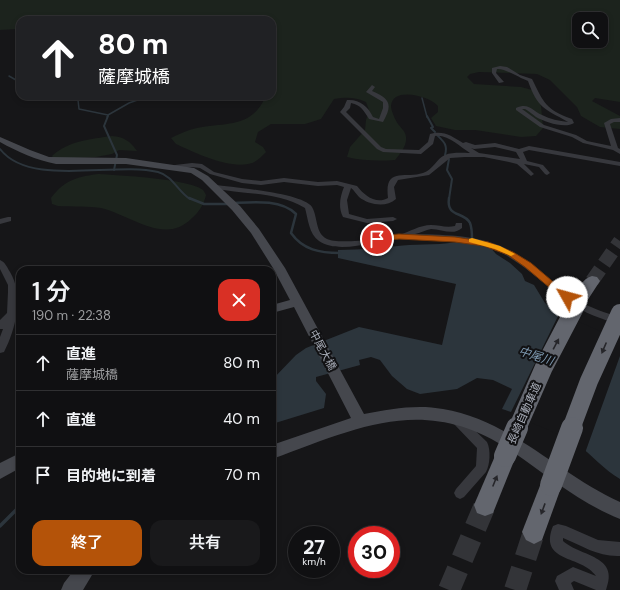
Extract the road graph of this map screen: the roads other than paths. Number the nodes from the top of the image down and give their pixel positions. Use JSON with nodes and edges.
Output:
{"nodes":[{"id":1,"x":501,"y":82,"type":"dead end"},
{"id":2,"x":372,"y":87,"type":"dead end"},
{"id":3,"x":620,"y":120,"type":"edge"},
{"id":4,"x":0,"y":139,"type":"edge"},
{"id":5,"x":464,"y":143,"type":"dead end"},
{"id":6,"x":519,"y":151,"type":"junction"},
{"id":7,"x":617,"y":151,"type":"edge"},
{"id":8,"x":521,"y":162,"type":"junction"},
{"id":9,"x":620,"y":164,"type":"edge"},
{"id":10,"x":175,"y":168,"type":"junction"},
{"id":11,"x":547,"y":173,"type":"dead end"},
{"id":12,"x":531,"y":174,"type":"dead end"},
{"id":13,"x":348,"y":186,"type":"junction"},
{"id":14,"x":215,"y":187,"type":"junction"},
{"id":15,"x":8,"y":218,"type":"dead end"},
{"id":16,"x":393,"y":219,"type":"dead end"},
{"id":17,"x":0,"y":222,"type":"edge"},
{"id":18,"x":438,"y":222,"type":"dead end"},
{"id":19,"x":430,"y":227,"type":"junction"},
{"id":20,"x":399,"y":237,"type":"junction"},
{"id":21,"x":446,"y":239,"type":"junction"},
{"id":22,"x":0,"y":263,"type":"edge"},
{"id":23,"x":592,"y":280,"type":"tunnel mouth"},
{"id":24,"x":16,"y":288,"type":"edge"},
{"id":25,"x":296,"y":302,"type":"junction"},
{"id":26,"x":276,"y":308,"type":"edge"},
{"id":27,"x":620,"y":313,"type":"edge"},
{"id":28,"x":10,"y":315,"type":"junction"},
{"id":29,"x":620,"y":320,"type":"edge"},
{"id":30,"x":0,"y":326,"type":"edge"},
{"id":31,"x":0,"y":349,"type":"edge"},
{"id":32,"x":452,"y":415,"type":"junction"},
{"id":33,"x":360,"y":421,"type":"junction"},
{"id":34,"x":276,"y":451,"type":"edge"},
{"id":35,"x":16,"y":462,"type":"edge"},
{"id":36,"x":0,"y":472,"type":"edge"},
{"id":37,"x":460,"y":493,"type":"dead end"},
{"id":38,"x":485,"y":506,"type":"tunnel mouth"},
{"id":39,"x":620,"y":511,"type":"edge"},
{"id":40,"x":534,"y":532,"type":"tunnel mouth"},
{"id":41,"x":620,"y":549,"type":"edge"},
{"id":42,"x":83,"y":574,"type":"edge"},
{"id":43,"x":71,"y":590,"type":"edge"},
{"id":44,"x":567,"y":590,"type":"edge"}],
"edges":[{"from":1,"to":7,"type":"street"},
{"from":2,"to":8,"type":"street"},
{"from":3,"to":7,"type":"street"},
{"from":4,"to":10,"type":"street","name":"中尾大橋"},
{"from":5,"to":6,"type":"street"},
{"from":6,"to":8,"type":"street"},
{"from":6,"to":9,"type":"street"},
{"from":8,"to":11,"type":"street"},
{"from":8,"to":12,"type":"street"},
{"from":8,"to":13,"type":"street"},
{"from":10,"to":13,"type":"street"},
{"from":10,"to":14,"type":"street","name":"中尾大橋"},
{"from":13,"to":16,"type":"street"},
{"from":14,"to":20,"type":"street"},
{"from":14,"to":25,"type":"street","name":"中尾大橋"},
{"from":15,"to":17,"type":"street"},
{"from":18,"to":19,"type":"street"},
{"from":19,"to":20,"type":"street"},
{"from":19,"to":21,"type":"street"},
{"from":20,"to":21,"type":"street"},
{"from":21,"to":29,"type":"street"},
{"from":22,"to":24,"type":"street"},
{"from":38,"to":23,"type":"highway","name":"長崎自動車道","one_way":true,"bridge":true},
{"from":24,"to":28,"type":"street"},
{"from":25,"to":26,"type":"street"},
{"from":25,"to":33,"type":"street","name":"中尾大橋"},
{"from":27,"to":40,"type":"highway","one_way":true,"bridge":true},
{"from":28,"to":30,"type":"street"},
{"from":28,"to":31,"type":"street"},
{"from":32,"to":33,"type":"street"},
{"from":32,"to":37,"type":"street"},
{"from":32,"to":39,"type":"street"},
{"from":33,"to":34,"type":"street"},
{"from":35,"to":36,"type":"street"},
{"from":41,"to":44,"type":"street"},
{"from":42,"to":43,"type":"street"}]}
